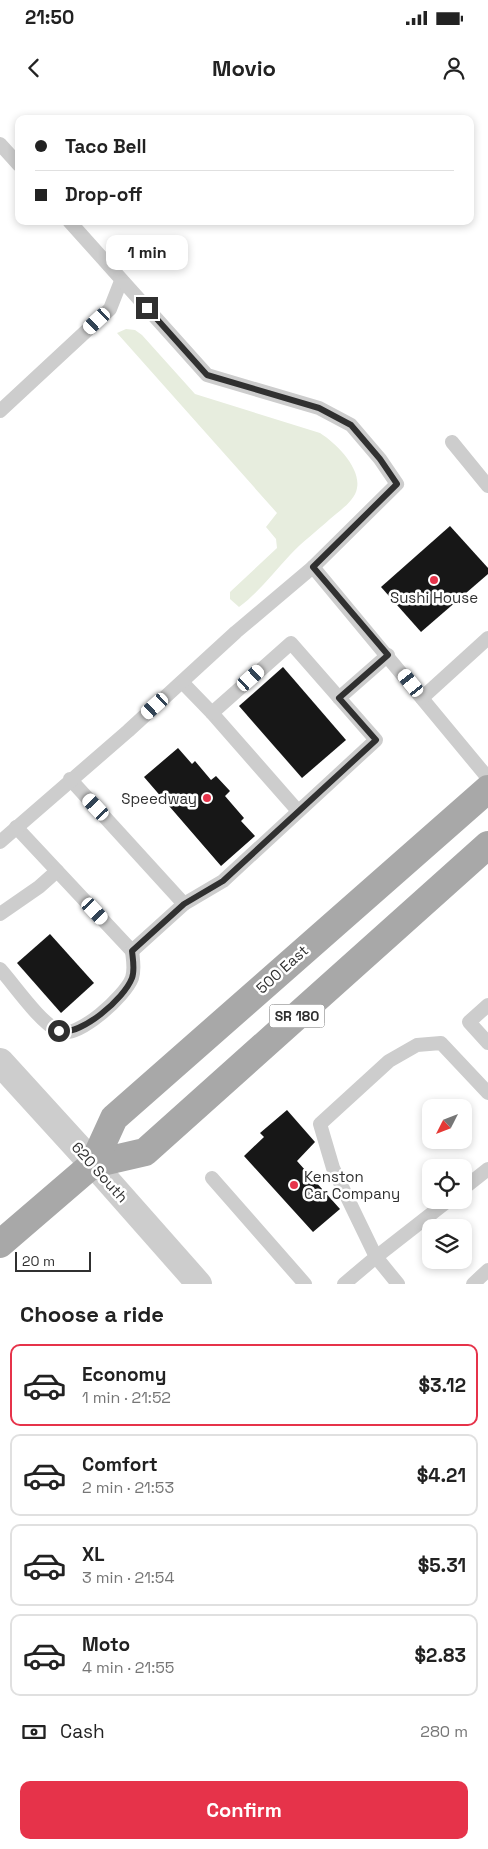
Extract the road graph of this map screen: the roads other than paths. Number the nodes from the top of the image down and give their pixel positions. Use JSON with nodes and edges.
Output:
{"nodes":[{"id":1,"x":0,"y":144,"type":"edge"},
{"id":2,"x":15,"y":161,"type":"edge"},
{"id":3,"x":73,"y":225,"type":"edge"},
{"id":4,"x":121,"y":280,"type":"junction"},
{"id":5,"x":0,"y":411,"type":"edge"},
{"id":6,"x":452,"y":442,"type":"dead end"},
{"id":7,"x":488,"y":486,"type":"edge"},
{"id":8,"x":313,"y":567,"type":"junction"},
{"id":9,"x":488,"y":638,"type":"edge"},
{"id":10,"x":388,"y":655,"type":"junction"},
{"id":11,"x":182,"y":682,"type":"junction"},
{"id":12,"x":339,"y":698,"type":"junction"},
{"id":13,"x":422,"y":698,"type":"junction"},
{"id":14,"x":212,"y":713,"type":"junction"},
{"id":15,"x":488,"y":778,"type":"edge"},
{"id":16,"x":70,"y":779,"type":"junction"},
{"id":17,"x":488,"y":789,"type":"edge"},
{"id":18,"x":298,"y":812,"type":"junction"},
{"id":19,"x":16,"y":827,"type":"junction"},
{"id":20,"x":0,"y":842,"type":"edge"},
{"id":21,"x":488,"y":845,"type":"edge"},
{"id":22,"x":57,"y":871,"type":"junction"},
{"id":23,"x":184,"y":904,"type":"junction"},
{"id":24,"x":0,"y":914,"type":"edge"},
{"id":25,"x":132,"y":951,"type":"junction"},
{"id":26,"x":0,"y":969,"type":"edge"},
{"id":27,"x":488,"y":1005,"type":"edge"},
{"id":28,"x":488,"y":1044,"type":"edge"},
{"id":29,"x":0,"y":1062,"type":"edge"},
{"id":30,"x":488,"y":1093,"type":"edge"},
{"id":31,"x":93,"y":1164,"type":"junction"},
{"id":32,"x":488,"y":1170,"type":"edge"},
{"id":33,"x":212,"y":1178,"type":"dead end"},
{"id":34,"x":472,"y":1182,"type":"edge"},
{"id":35,"x":437,"y":1209,"type":"edge"},
{"id":36,"x":0,"y":1244,"type":"edge"},
{"id":37,"x":376,"y":1257,"type":"junction"},
{"id":38,"x":488,"y":1270,"type":"edge"},
{"id":39,"x":199,"y":1284,"type":"edge"},
{"id":40,"x":305,"y":1284,"type":"edge"},
{"id":41,"x":344,"y":1284,"type":"edge"},
{"id":42,"x":398,"y":1284,"type":"edge"},
{"id":43,"x":473,"y":1284,"type":"edge"}],
"edges":[{"from":1,"to":2,"type":"lane"},
{"from":3,"to":4,"type":"lane"},
{"from":4,"to":5,"type":"lane"},
{"from":4,"to":8,"type":"lane"},
{"from":6,"to":7,"type":"lane"},
{"from":8,"to":10,"type":"lane"},
{"from":8,"to":11,"type":"lane"},
{"from":9,"to":13,"type":"lane"},
{"from":10,"to":12,"type":"lane"},
{"from":10,"to":13,"type":"lane"},
{"from":11,"to":14,"type":"lane"},
{"from":11,"to":16,"type":"lane"},
{"from":12,"to":14,"type":"lane"},
{"from":12,"to":18,"type":"lane"},
{"from":13,"to":15,"type":"lane"},
{"from":14,"to":18,"type":"lane"},
{"from":16,"to":19,"type":"lane"},
{"from":16,"to":23,"type":"lane"},
{"from":17,"to":31,"type":"main road","name":"500 East","number":"SR 180"},
{"from":18,"to":23,"type":"lane"},
{"from":19,"to":20,"type":"lane"},
{"from":19,"to":22,"type":"lane"},
{"from":21,"to":31,"type":"main road","name":"500 East","number":"SR 180"},
{"from":22,"to":24,"type":"lane"},
{"from":22,"to":25,"type":"lane"},
{"from":23,"to":25,"type":"lane"},
{"from":25,"to":26,"type":"lane"},
{"from":27,"to":28,"type":"lane"},
{"from":29,"to":31,"type":"street","name":"620 South"},
{"from":30,"to":37,"type":"lane"},
{"from":31,"to":36,"type":"main road","name":"500 East","number":"SR 180"},
{"from":31,"to":39,"type":"street","name":"620 South"},
{"from":32,"to":34,"type":"lane"},
{"from":33,"to":40,"type":"lane"},
{"from":35,"to":37,"type":"lane"},
{"from":37,"to":41,"type":"lane"},
{"from":37,"to":42,"type":"lane"},
{"from":38,"to":43,"type":"lane"}]}
